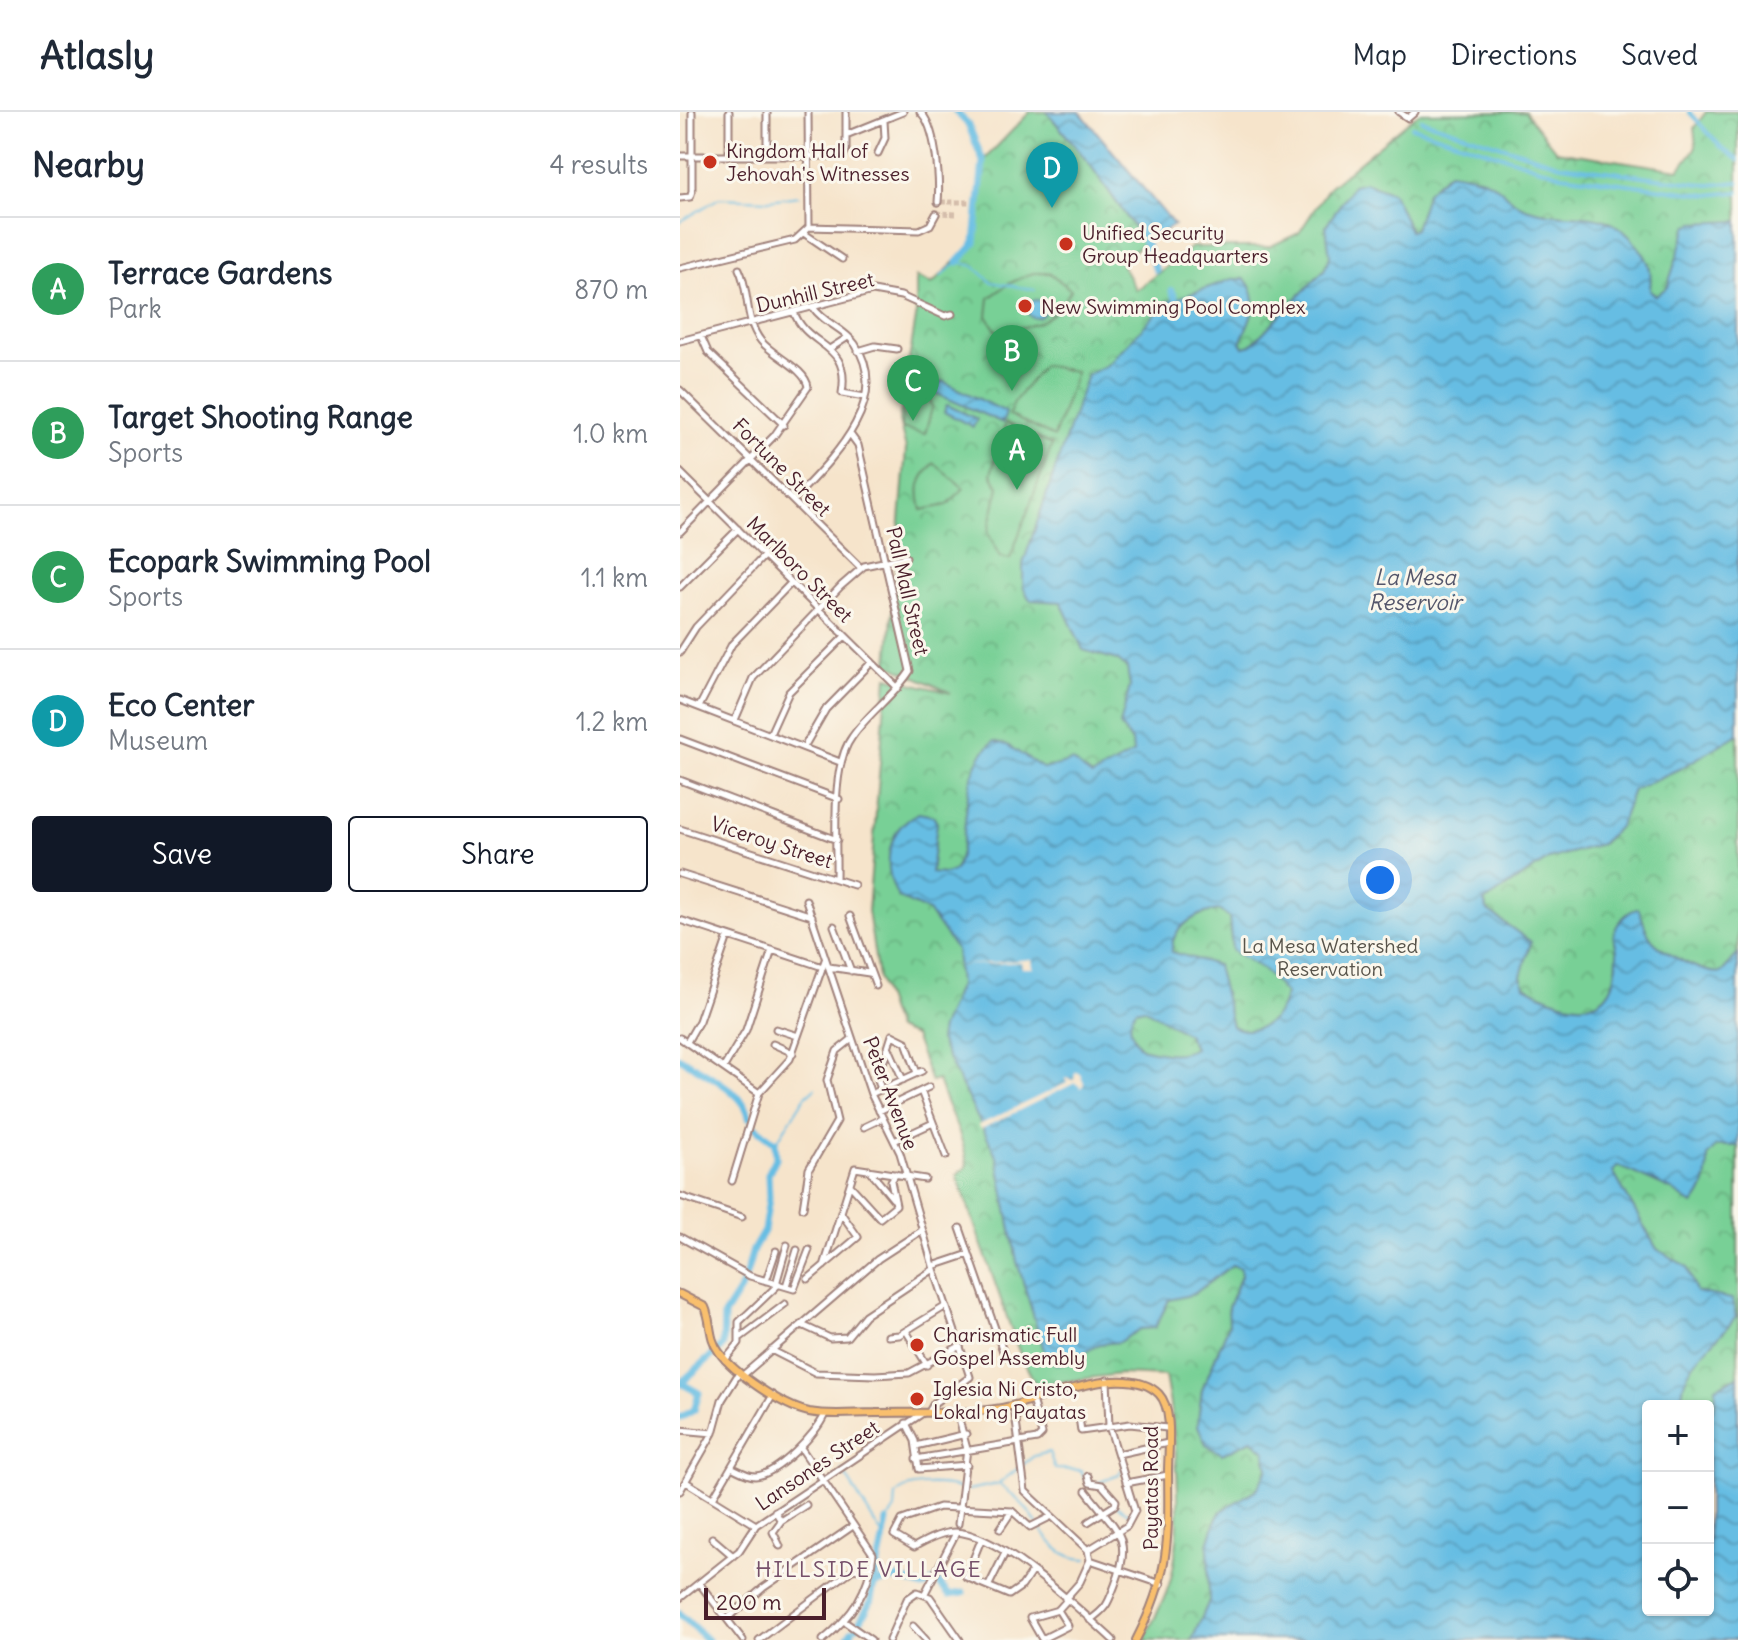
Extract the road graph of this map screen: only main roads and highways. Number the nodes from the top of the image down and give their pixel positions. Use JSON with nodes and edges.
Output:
{"nodes":[{"id":1,"x":680,"y":1294,"type":"edge"},
{"id":2,"x":1136,"y":1640,"type":"edge"}],
"edges":[{"from":1,"to":2,"type":"main road","name":"Payatas Road"}]}
